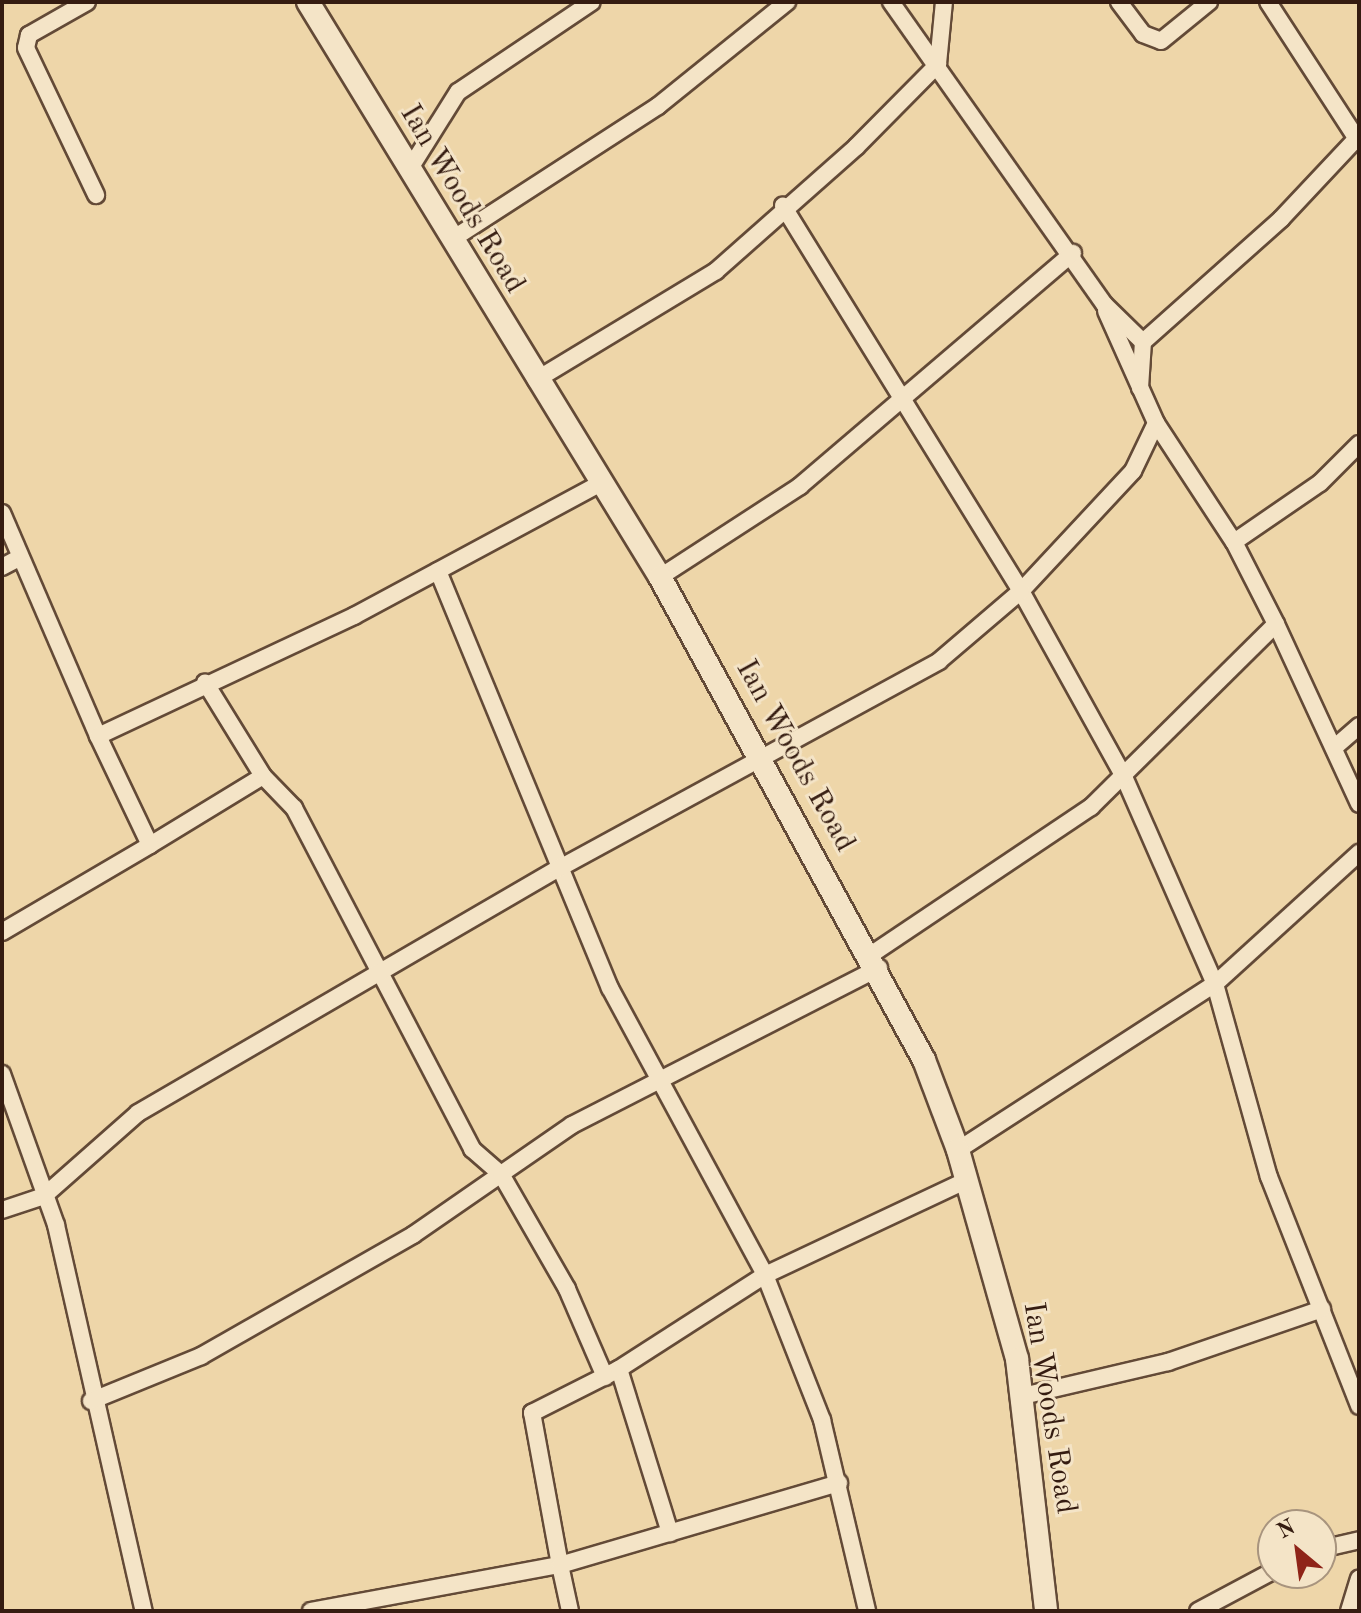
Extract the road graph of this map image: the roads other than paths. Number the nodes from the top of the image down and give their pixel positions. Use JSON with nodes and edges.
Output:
{"nodes":[{"id":1,"x":87,"y":2,"type":"edge"},
{"id":2,"x":308,"y":2,"type":"edge"},
{"id":3,"x":592,"y":2,"type":"edge"},
{"id":4,"x":787,"y":2,"type":"edge"},
{"id":5,"x":891,"y":2,"type":"edge"},
{"id":6,"x":944,"y":2,"type":"edge"},
{"id":7,"x":1119,"y":2,"type":"edge"},
{"id":8,"x":1209,"y":2,"type":"edge"},
{"id":9,"x":1268,"y":2,"type":"edge"},
{"id":10,"x":938,"y":64,"type":"junction"},
{"id":11,"x":1358,"y":139,"type":"edge"},
{"id":12,"x":409,"y":170,"type":"junction"},
{"id":13,"x":96,"y":195,"type":"dead end"},
{"id":14,"x":783,"y":205,"type":"junction"},
{"id":15,"x":451,"y":240,"type":"junction"},
{"id":16,"x":1073,"y":253,"type":"junction"},
{"id":17,"x":1104,"y":304,"type":"junction"},
{"id":18,"x":1143,"y":342,"type":"junction"},
{"id":19,"x":536,"y":380,"type":"junction"},
{"id":20,"x":1140,"y":388,"type":"junction"},
{"id":21,"x":905,"y":399,"type":"junction"},
{"id":22,"x":1156,"y":423,"type":"junction"},
{"id":23,"x":1359,"y":444,"type":"edge"},
{"id":24,"x":601,"y":483,"type":"junction"},
{"id":25,"x":2,"y":513,"type":"edge"},
{"id":26,"x":1234,"y":542,"type":"junction"},
{"id":27,"x":21,"y":557,"type":"junction"},
{"id":28,"x":2,"y":567,"type":"edge"},
{"id":29,"x":438,"y":571,"type":"junction"},
{"id":30,"x":660,"y":577,"type":"junction"},
{"id":31,"x":1021,"y":591,"type":"junction"},
{"id":32,"x":1276,"y":624,"type":"junction"},
{"id":33,"x":205,"y":682,"type":"junction"},
{"id":34,"x":1359,"y":726,"type":"edge"},
{"id":35,"x":98,"y":736,"type":"junction"},
{"id":36,"x":1335,"y":747,"type":"junction"},
{"id":37,"x":762,"y":759,"type":"junction"},
{"id":38,"x":263,"y":776,"type":"junction"},
{"id":39,"x":1125,"y":779,"type":"junction"},
{"id":40,"x":1359,"y":804,"type":"edge"},
{"id":41,"x":150,"y":845,"type":"junction"},
{"id":42,"x":1359,"y":853,"type":"edge"},
{"id":43,"x":558,"y":869,"type":"junction"},
{"id":44,"x":2,"y":932,"type":"edge"},
{"id":45,"x":876,"y":961,"type":"junction"},
{"id":46,"x":383,"y":973,"type":"junction"},
{"id":47,"x":1215,"y":984,"type":"junction"},
{"id":48,"x":2,"y":1074,"type":"edge"},
{"id":49,"x":662,"y":1077,"type":"junction"},
{"id":50,"x":958,"y":1150,"type":"junction"},
{"id":51,"x":501,"y":1174,"type":"junction"},
{"id":52,"x":967,"y":1180,"type":"junction"},
{"id":53,"x":44,"y":1196,"type":"junction"},
{"id":54,"x":2,"y":1210,"type":"edge"},
{"id":55,"x":765,"y":1275,"type":"junction"},
{"id":56,"x":1322,"y":1309,"type":"junction"},
{"id":57,"x":612,"y":1373,"type":"junction"},
{"id":58,"x":1023,"y":1396,"type":"junction"},
{"id":59,"x":91,"y":1401,"type":"junction"},
{"id":60,"x":1359,"y":1406,"type":"edge"},
{"id":61,"x":839,"y":1483,"type":"junction"},
{"id":62,"x":670,"y":1533,"type":"junction"},
{"id":63,"x":1359,"y":1540,"type":"edge"},
{"id":64,"x":1337,"y":1545,"type":"edge"},
{"id":65,"x":560,"y":1565,"type":"junction"},
{"id":66,"x":1359,"y":1578,"type":"edge"},
{"id":67,"x":1257,"y":1580,"type":"edge"},
{"id":68,"x":365,"y":1606,"type":"edge"},
{"id":69,"x":144,"y":1611,"type":"edge"},
{"id":70,"x":311,"y":1611,"type":"edge"},
{"id":71,"x":570,"y":1611,"type":"edge"},
{"id":72,"x":867,"y":1611,"type":"edge"},
{"id":73,"x":1046,"y":1611,"type":"edge"},
{"id":74,"x":1198,"y":1611,"type":"edge"},
{"id":75,"x":1349,"y":1611,"type":"edge"}],
"edges":[{"from":1,"to":13,"type":"street"},
{"from":2,"to":12,"type":"street","name":"Ian Woods Road"},
{"from":3,"to":12,"type":"street"},
{"from":4,"to":15,"type":"street"},
{"from":5,"to":10,"type":"street"},
{"from":6,"to":10,"type":"street"},
{"from":7,"to":8,"type":"street"},
{"from":9,"to":11,"type":"street"},
{"from":10,"to":14,"type":"street"},
{"from":10,"to":16,"type":"street"},
{"from":11,"to":18,"type":"street"},
{"from":12,"to":15,"type":"street","name":"Ian Woods Road"},
{"from":14,"to":19,"type":"street"},
{"from":14,"to":21,"type":"street"},
{"from":15,"to":19,"type":"street","name":"Ian Woods Road"},
{"from":16,"to":17,"type":"street"},
{"from":16,"to":21,"type":"street"},
{"from":17,"to":18,"type":"street"},
{"from":17,"to":20,"type":"street"},
{"from":18,"to":20,"type":"street"},
{"from":19,"to":24,"type":"street","name":"Ian Woods Road"},
{"from":20,"to":22,"type":"street"},
{"from":21,"to":30,"type":"street"},
{"from":21,"to":31,"type":"street"},
{"from":22,"to":26,"type":"street"},
{"from":22,"to":31,"type":"street"},
{"from":23,"to":26,"type":"street"},
{"from":24,"to":29,"type":"street"},
{"from":24,"to":30,"type":"street","name":"Ian Woods Road"},
{"from":25,"to":27,"type":"street"},
{"from":26,"to":32,"type":"street"},
{"from":27,"to":28,"type":"street"},
{"from":27,"to":35,"type":"street"},
{"from":29,"to":33,"type":"street"},
{"from":29,"to":43,"type":"street"},
{"from":30,"to":37,"type":"street","name":"Ian Woods Road"},
{"from":31,"to":37,"type":"street"},
{"from":31,"to":39,"type":"street"},
{"from":32,"to":36,"type":"street"},
{"from":32,"to":39,"type":"street"},
{"from":33,"to":35,"type":"street"},
{"from":33,"to":38,"type":"street"},
{"from":34,"to":36,"type":"street"},
{"from":35,"to":41,"type":"street"},
{"from":36,"to":40,"type":"street"},
{"from":37,"to":43,"type":"street"},
{"from":37,"to":45,"type":"street","name":"Ian Woods Road"},
{"from":38,"to":41,"type":"street"},
{"from":38,"to":46,"type":"street"},
{"from":39,"to":45,"type":"street"},
{"from":39,"to":47,"type":"street"},
{"from":41,"to":44,"type":"street"},
{"from":42,"to":47,"type":"street"},
{"from":43,"to":46,"type":"street"},
{"from":43,"to":49,"type":"street"},
{"from":45,"to":49,"type":"street"},
{"from":45,"to":50,"type":"street","name":"Ian Woods Road"},
{"from":46,"to":51,"type":"street"},
{"from":46,"to":53,"type":"street"},
{"from":47,"to":50,"type":"street"},
{"from":47,"to":56,"type":"street"},
{"from":48,"to":53,"type":"street"},
{"from":49,"to":51,"type":"street"},
{"from":49,"to":55,"type":"street"},
{"from":50,"to":52,"type":"street","name":"Ian Woods Road"},
{"from":51,"to":57,"type":"street"},
{"from":51,"to":59,"type":"street"},
{"from":52,"to":55,"type":"street"},
{"from":52,"to":58,"type":"street","name":"Ian Woods Road"},
{"from":53,"to":54,"type":"street"},
{"from":53,"to":59,"type":"street"},
{"from":55,"to":57,"type":"street"},
{"from":55,"to":61,"type":"street"},
{"from":56,"to":58,"type":"street"},
{"from":56,"to":60,"type":"street"},
{"from":57,"to":62,"type":"street"},
{"from":57,"to":65,"type":"street"},
{"from":58,"to":73,"type":"street","name":"Ian Woods Road"},
{"from":59,"to":69,"type":"street"},
{"from":61,"to":62,"type":"street"},
{"from":61,"to":72,"type":"street"},
{"from":62,"to":65,"type":"street"},
{"from":63,"to":64,"type":"street"},
{"from":65,"to":68,"type":"street"},
{"from":65,"to":71,"type":"street"},
{"from":66,"to":75,"type":"street"},
{"from":67,"to":74,"type":"street"},
{"from":68,"to":70,"type":"street"}]}
